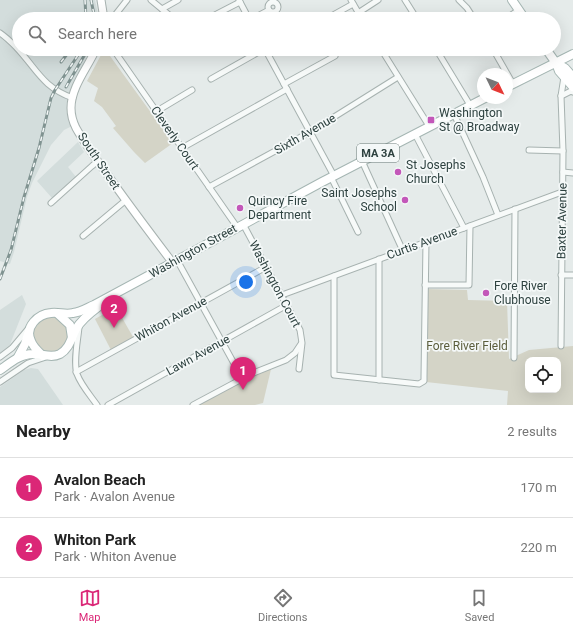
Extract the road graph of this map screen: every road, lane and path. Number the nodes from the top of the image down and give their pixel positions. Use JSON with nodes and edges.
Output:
{"nodes":[{"id":1,"x":101,"y":0,"type":"edge"},
{"id":2,"x":127,"y":0,"type":"edge"},
{"id":3,"x":151,"y":0,"type":"edge"},
{"id":4,"x":178,"y":0,"type":"edge"},
{"id":5,"x":378,"y":0,"type":"edge"},
{"id":6,"x":405,"y":0,"type":"edge"},
{"id":7,"x":459,"y":0,"type":"edge"},
{"id":8,"x":512,"y":0,"type":"edge"},
{"id":9,"x":239,"y":1,"type":"edge"},
{"id":10,"x":352,"y":2,"type":"edge"},
{"id":11,"x":162,"y":9,"type":"junction"},
{"id":12,"x":269,"y":10,"type":"dead end"},
{"id":13,"x":519,"y":10,"type":"joint"},
{"id":14,"x":103,"y":12,"type":"edge"},
{"id":15,"x":118,"y":12,"type":"edge"},
{"id":16,"x":166,"y":12,"type":"edge"},
{"id":17,"x":219,"y":12,"type":"edge"},
{"id":18,"x":245,"y":12,"type":"edge"},
{"id":19,"x":265,"y":12,"type":"edge"},
{"id":20,"x":337,"y":12,"type":"edge"},
{"id":21,"x":357,"y":12,"type":"edge"},
{"id":22,"x":360,"y":12,"type":"edge"},
{"id":23,"x":413,"y":12,"type":"edge"},
{"id":24,"x":470,"y":12,"type":"edge"},
{"id":25,"x":516,"y":12,"type":"edge"},
{"id":26,"x":0,"y":33,"type":"edge"},
{"id":27,"x":12,"y":44,"type":"edge"},
{"id":28,"x":573,"y":54,"type":"edge"},
{"id":29,"x":23,"y":56,"type":"edge"},
{"id":30,"x":92,"y":56,"type":"edge"},
{"id":31,"x":118,"y":56,"type":"edge"},
{"id":32,"x":252,"y":56,"type":"edge"},
{"id":33,"x":269,"y":56,"type":"edge"},
{"id":34,"x":335,"y":56,"type":"dead end"},
{"id":35,"x":385,"y":56,"type":"edge"},
{"id":36,"x":440,"y":56,"type":"edge"},
{"id":37,"x":496,"y":56,"type":"edge"},
{"id":38,"x":551,"y":56,"type":"edge"},
{"id":39,"x":556,"y":63,"type":"junction"},
{"id":40,"x":502,"y":68,"type":"edge"},
{"id":41,"x":398,"y":77,"type":"junction"},
{"id":42,"x":564,"y":77,"type":"junction"},
{"id":43,"x":573,"y":77,"type":"edge"},
{"id":44,"x":211,"y":79,"type":"dead end"},
{"id":45,"x":284,"y":84,"type":"junction"},
{"id":46,"x":513,"y":84,"type":"edge"},
{"id":47,"x":573,"y":87,"type":"edge"},
{"id":48,"x":287,"y":89,"type":"junction"},
{"id":49,"x":192,"y":90,"type":"dead end"},
{"id":50,"x":573,"y":92,"type":"edge"},
{"id":51,"x":561,"y":96,"type":"junction"},
{"id":52,"x":73,"y":98,"type":"junction"},
{"id":53,"x":477,"y":102,"type":"edge"},
{"id":54,"x":470,"y":105,"type":"junction"},
{"id":55,"x":156,"y":111,"type":"junction"},
{"id":56,"x":454,"y":114,"type":"junction"},
{"id":57,"x":429,"y":126,"type":"junction"},
{"id":58,"x":310,"y":132,"type":"junction"},
{"id":59,"x":415,"y":134,"type":"junction"},
{"id":60,"x":182,"y":148,"type":"junction"},
{"id":61,"x":530,"y":150,"type":"dead end"},
{"id":62,"x":563,"y":150,"type":"junction"},
{"id":63,"x":98,"y":161,"type":"junction"},
{"id":64,"x":362,"y":161,"type":"junction"},
{"id":65,"x":563,"y":172,"type":"junction"},
{"id":66,"x":573,"y":173,"type":"edge"},
{"id":67,"x":332,"y":177,"type":"junction"},
{"id":68,"x":209,"y":187,"type":"junction"},
{"id":69,"x":562,"y":192,"type":"junction"},
{"id":70,"x":126,"y":200,"type":"junction"},
{"id":71,"x":51,"y":203,"type":"dead end"},
{"id":72,"x":515,"y":209,"type":"junction"},
{"id":73,"x":498,"y":215,"type":"junction"},
{"id":74,"x":240,"y":226,"type":"junction"},
{"id":75,"x":467,"y":227,"type":"junction"},
{"id":76,"x":358,"y":232,"type":"dead end"},
{"id":77,"x":83,"y":236,"type":"dead end"},
{"id":78,"x":426,"y":242,"type":"junction"},
{"id":79,"x":402,"y":251,"type":"junction"},
{"id":80,"x":379,"y":259,"type":"junction"},
{"id":81,"x":175,"y":261,"type":"junction"},
{"id":82,"x":266,"y":267,"type":"junction"},
{"id":83,"x":561,"y":275,"type":"junction"},
{"id":84,"x":334,"y":276,"type":"junction"},
{"id":85,"x":573,"y":276,"type":"edge"},
{"id":86,"x":425,"y":285,"type":"junction"},
{"id":87,"x":115,"y":295,"type":"junction"},
{"id":88,"x":282,"y":295,"type":"junction"},
{"id":89,"x":201,"y":303,"type":"junction"},
{"id":90,"x":287,"y":305,"type":"junction"},
{"id":91,"x":58,"y":314,"type":"junction"},
{"id":92,"x":79,"y":324,"type":"junction"},
{"id":93,"x":30,"y":329,"type":"junction"},
{"id":94,"x":72,"y":338,"type":"junction"},
{"id":95,"x":222,"y":342,"type":"junction"},
{"id":96,"x":302,"y":343,"type":"junction"},
{"id":97,"x":561,"y":346,"type":"dead end"},
{"id":98,"x":46,"y":356,"type":"junction"},
{"id":99,"x":0,"y":357,"type":"edge"},
{"id":100,"x":18,"y":357,"type":"junction"},
{"id":101,"x":514,"y":358,"type":"dead end"},
{"id":102,"x":299,"y":369,"type":"dead end"},
{"id":103,"x":0,"y":370,"type":"edge"},
{"id":104,"x":76,"y":372,"type":"junction"},
{"id":105,"x":242,"y":378,"type":"junction"},
{"id":106,"x":379,"y":380,"type":"junction"},
{"id":107,"x":0,"y":382,"type":"edge"},
{"id":108,"x":97,"y":405,"type":"edge"},
{"id":109,"x":108,"y":405,"type":"edge"},
{"id":110,"x":193,"y":405,"type":"edge"}],
"edges":[{"from":1,"to":14,"type":"main road"},
{"from":2,"to":15,"type":"street"},
{"from":3,"to":11,"type":"street"},
{"from":4,"to":11,"type":"street"},
{"from":5,"to":22,"type":"street"},
{"from":6,"to":23,"type":"street"},
{"from":7,"to":24,"type":"street"},
{"from":8,"to":13,"type":"main road"},
{"from":9,"to":17,"type":"street"},
{"from":9,"to":18,"type":"street"},
{"from":10,"to":20,"type":"street"},
{"from":10,"to":21,"type":"street"},
{"from":11,"to":16,"type":"street"},
{"from":12,"to":19,"type":"street"},
{"from":13,"to":25,"type":"street"},
{"from":26,"to":27,"type":"street"},
{"from":28,"to":39,"type":"main road"},
{"from":29,"to":52,"type":"street"},
{"from":30,"to":52,"type":"main road","name":"South Street"},
{"from":31,"to":55,"type":"street","name":"Cleverly Court"},
{"from":32,"to":44,"type":"street"},
{"from":33,"to":45,"type":"street"},
{"from":34,"to":45,"type":"street"},
{"from":35,"to":41,"type":"street"},
{"from":36,"to":54,"type":"street"},
{"from":37,"to":40,"type":"street"},
{"from":38,"to":39,"type":"main road"},
{"from":39,"to":42,"type":"main road"},
{"from":39,"to":43,"type":"main road"},
{"from":39,"to":46,"type":"main road"},
{"from":41,"to":57,"type":"street"},
{"from":41,"to":58,"type":"street","name":"Sixth Avenue"},
{"from":42,"to":47,"type":"main road"},
{"from":42,"to":51,"type":"street","name":"Baxter Avenue"},
{"from":45,"to":48,"type":"street"},
{"from":48,"to":58,"type":"street"},
{"from":48,"to":60,"type":"street"},
{"from":49,"to":55,"type":"street"},
{"from":50,"to":51,"type":"street"},
{"from":51,"to":62,"type":"street","name":"Baxter Avenue"},
{"from":52,"to":63,"type":"main road","name":"South Street"},
{"from":53,"to":54,"type":"main road","name":"Washington Street","number":"MA 3A"},
{"from":54,"to":56,"type":"main road","name":"Washington Street","number":"MA 3A"},
{"from":55,"to":60,"type":"street","name":"Cleverly Court"},
{"from":56,"to":57,"type":"main road","name":"Washington Street","number":"MA 3A"},
{"from":56,"to":73,"type":"street"},
{"from":57,"to":59,"type":"main road","name":"Washington Street","number":"MA 3A"},
{"from":58,"to":67,"type":"street"},
{"from":58,"to":68,"type":"street","name":"Sixth Avenue"},
{"from":59,"to":64,"type":"main road","name":"Washington Street","number":"MA 3A"},
{"from":59,"to":75,"type":"street"},
{"from":60,"to":68,"type":"street","name":"Cleverly Court"},
{"from":61,"to":62,"type":"street"},
{"from":62,"to":65,"type":"street","name":"Baxter Avenue"},
{"from":63,"to":70,"type":"main road","name":"South Street"},
{"from":63,"to":71,"type":"street"},
{"from":64,"to":67,"type":"main road","name":"Washington Street","number":"MA 3A"},
{"from":64,"to":79,"type":"street"},
{"from":65,"to":66,"type":"street"},
{"from":65,"to":69,"type":"street","name":"Baxter Avenue"},
{"from":67,"to":74,"type":"main road","name":"Washington Street","number":"MA 3A"},
{"from":67,"to":76,"type":"street"},
{"from":68,"to":74,"type":"street","name":"Cleverly Court"},
{"from":69,"to":72,"type":"street","name":"Curtis Avenue"},
{"from":69,"to":83,"type":"street","name":"Baxter Avenue"},
{"from":70,"to":77,"type":"street"},
{"from":70,"to":81,"type":"main road","name":"South Street"},
{"from":72,"to":73,"type":"street","name":"Curtis Avenue"},
{"from":72,"to":101,"type":"street"},
{"from":73,"to":75,"type":"street","name":"Curtis Avenue"},
{"from":74,"to":81,"type":"main road","name":"Washington Street","number":"MA 3A"},
{"from":74,"to":82,"type":"street","name":"Washington Court"},
{"from":75,"to":78,"type":"street","name":"Curtis Avenue"},
{"from":75,"to":86,"type":"street"},
{"from":78,"to":79,"type":"street","name":"Curtis Avenue"},
{"from":78,"to":86,"type":"street"},
{"from":79,"to":80,"type":"street","name":"Curtis Avenue"},
{"from":80,"to":84,"type":"street","name":"Curtis Avenue"},
{"from":80,"to":106,"type":"street"},
{"from":81,"to":87,"type":"main road","name":"Washington Street","number":"MA 3A"},
{"from":81,"to":89,"type":"street"},
{"from":82,"to":88,"type":"street","name":"Washington Court"},
{"from":82,"to":89,"type":"street","name":"Whiton Avenue"},
{"from":83,"to":85,"type":"street"},
{"from":83,"to":97,"type":"street","name":"Baxter Avenue"},
{"from":84,"to":88,"type":"street","name":"Curtis Avenue"},
{"from":84,"to":106,"type":"street"},
{"from":86,"to":106,"type":"street"},
{"from":87,"to":91,"type":"main road","name":"Washington Street","number":"MA 3A"},
{"from":87,"to":92,"type":"main road","name":"Washington Street","number":"MA 3A"},
{"from":88,"to":90,"type":"street","name":"Washington Court"},
{"from":89,"to":95,"type":"street"},
{"from":89,"to":104,"type":"street","name":"Whiton Avenue"},
{"from":90,"to":95,"type":"street","name":"Lawn Avenue"},
{"from":90,"to":96,"type":"street","name":"Washington Court"},
{"from":91,"to":93,"type":"main road","number":"MA 3A"},
{"from":91,"to":94,"type":"main road"},
{"from":92,"to":94,"type":"main road","name":"Washington Street","number":"MA 3A"},
{"from":92,"to":104,"type":"street"},
{"from":93,"to":98,"type":"main road"},
{"from":93,"to":99,"type":"street"},
{"from":93,"to":100,"type":"main road"},
{"from":94,"to":98,"type":"main road","number":"MA 3A"},
{"from":95,"to":105,"type":"street"},
{"from":95,"to":109,"type":"street","name":"Lawn Avenue"},
{"from":96,"to":102,"type":"street","name":"Washington Court"},
{"from":96,"to":105,"type":"street"},
{"from":98,"to":100,"type":"main road","number":"MA 3A"},
{"from":98,"to":107,"type":"street"},
{"from":100,"to":103,"type":"main road"},
{"from":104,"to":108,"type":"street"},
{"from":105,"to":110,"type":"street"}]}
